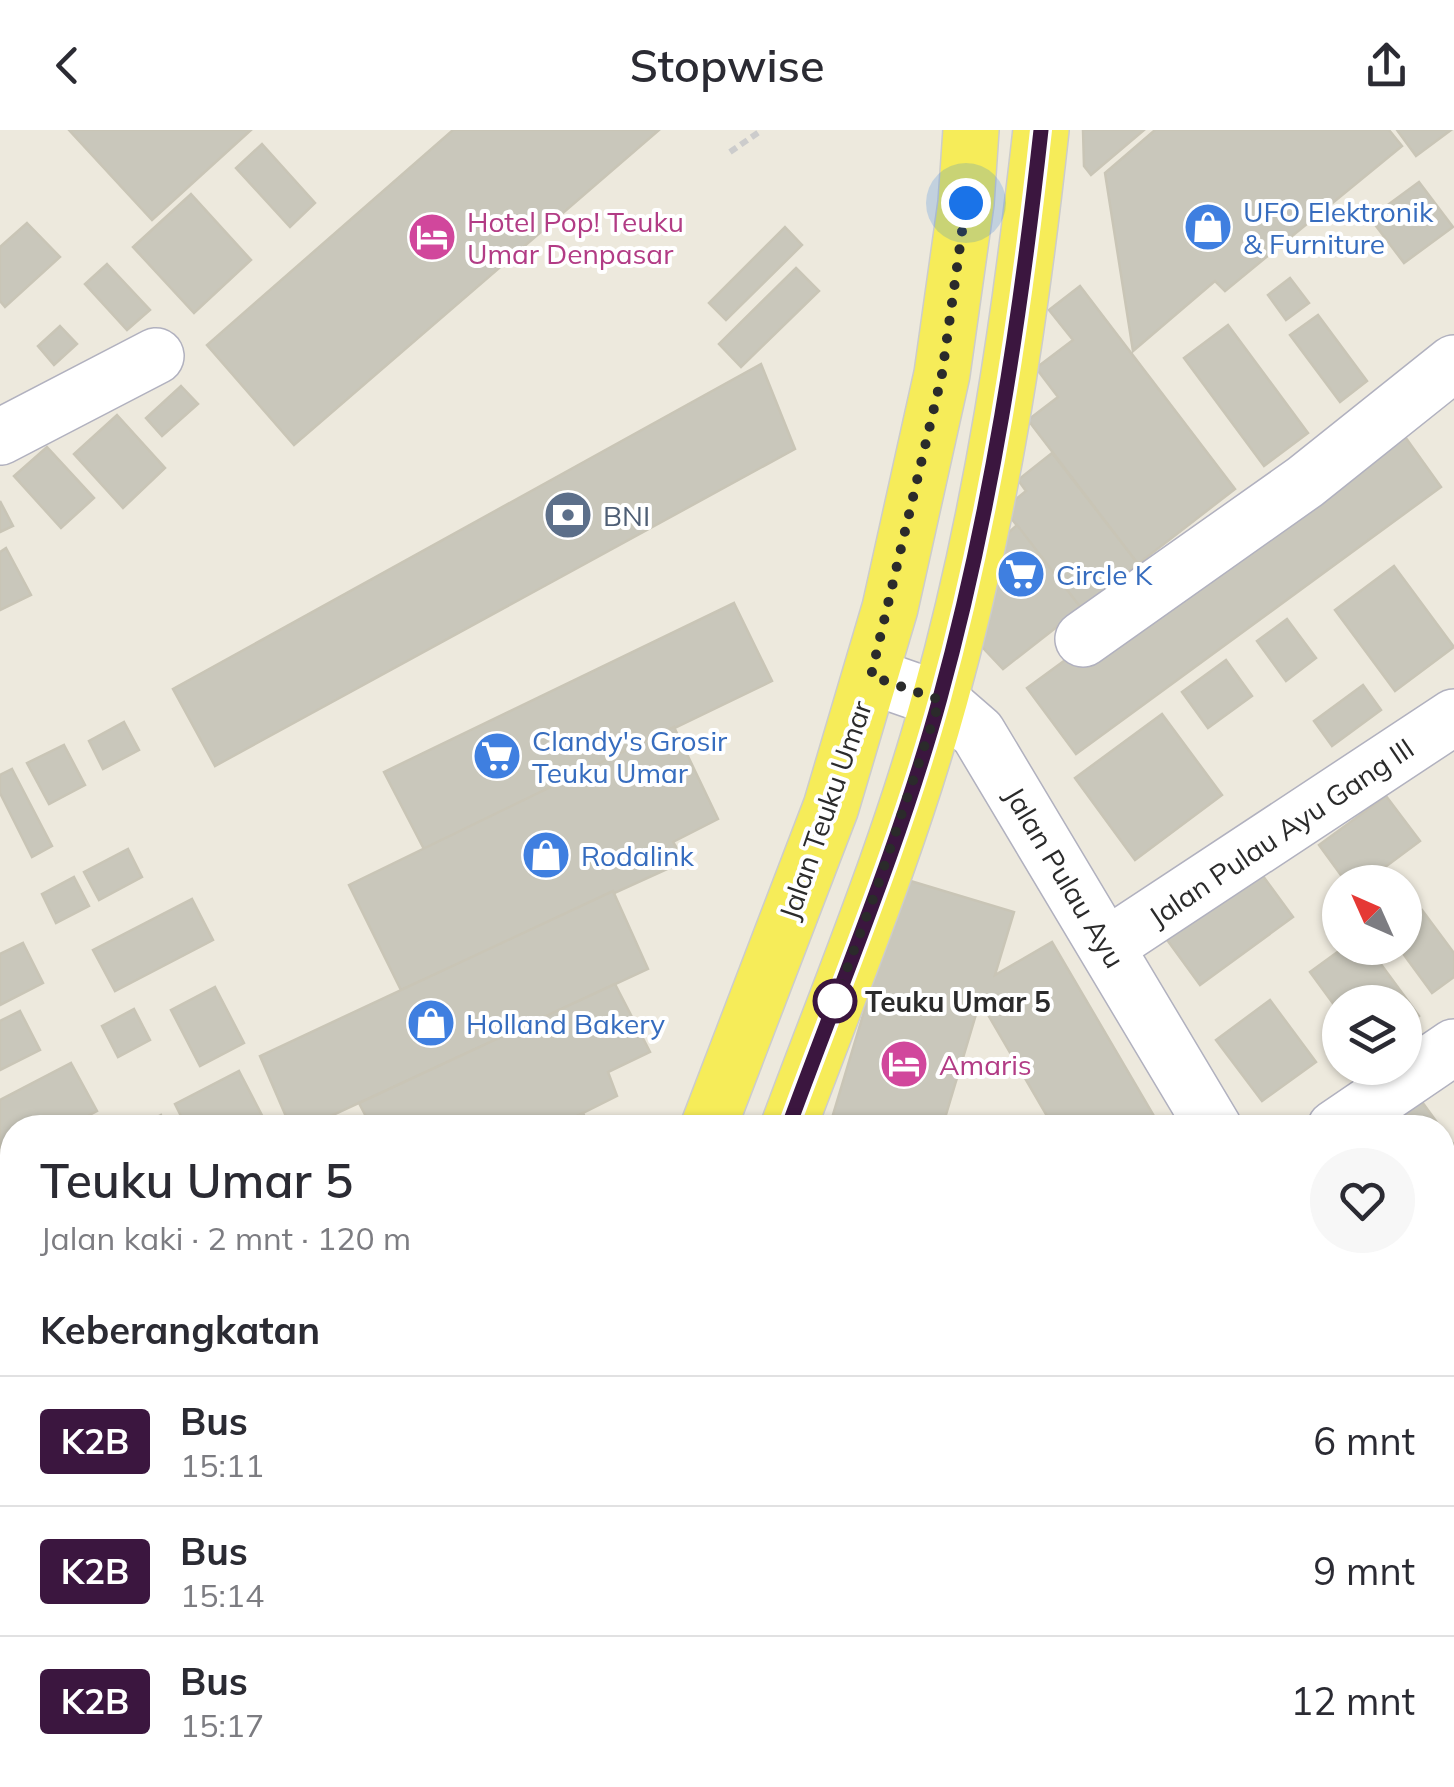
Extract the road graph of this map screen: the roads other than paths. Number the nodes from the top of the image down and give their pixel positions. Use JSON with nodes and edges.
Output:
{"nodes":[{"id":1,"x":972,"y":130,"type":"edge"},
{"id":2,"x":1042,"y":130,"type":"edge"},
{"id":3,"x":156,"y":356,"type":"dead end"},
{"id":4,"x":1454,"y":363,"type":"edge"},
{"id":5,"x":0,"y":437,"type":"edge"},
{"id":6,"x":1083,"y":639,"type":"dead end"},
{"id":7,"x":871,"y":676,"type":"junction"},
{"id":8,"x":940,"y":700,"type":"junction"},
{"id":9,"x":1454,"y":717,"type":"edge"},
{"id":10,"x":1107,"y":946,"type":"junction"},
{"id":11,"x":1454,"y":1047,"type":"edge"},
{"id":12,"x":713,"y":1115,"type":"edge"},
{"id":13,"x":793,"y":1115,"type":"edge"},
{"id":14,"x":1206,"y":1115,"type":"edge"},
{"id":15,"x":1355,"y":1115,"type":"edge"}],
"edges":[{"from":1,"to":7,"type":"main road","name":"Jalan Teuku Umar"},
{"from":2,"to":8,"type":"main road"},
{"from":3,"to":5,"type":"street"},
{"from":4,"to":6,"type":"street"},
{"from":7,"to":8,"type":"street","name":"Jalan Pulau Ayu"},
{"from":7,"to":12,"type":"main road","name":"Jalan Teuku Umar"},
{"from":8,"to":10,"type":"street","name":"Jalan Pulau Ayu"},
{"from":8,"to":13,"type":"main road"},
{"from":9,"to":10,"type":"street","name":"Jalan Pulau Ayu Gang III"},
{"from":10,"to":14,"type":"street","name":"Jalan Pulau Ayu"},
{"from":11,"to":15,"type":"street"}]}
